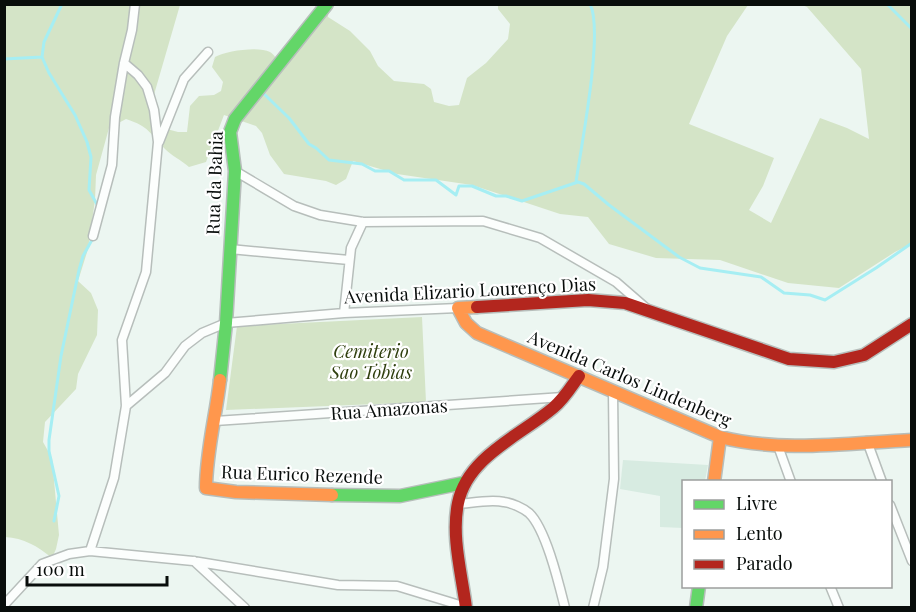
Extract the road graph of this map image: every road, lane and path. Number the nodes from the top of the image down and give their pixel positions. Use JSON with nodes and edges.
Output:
{"nodes":[{"id":1,"x":135,"y":4,"type":"edge"},
{"id":2,"x":327,"y":4,"type":"edge"},
{"id":3,"x":208,"y":52,"type":"dead end"},
{"id":4,"x":124,"y":63,"type":"junction"},
{"id":5,"x":158,"y":142,"type":"junction"},
{"id":6,"x":235,"y":171,"type":"junction"},
{"id":7,"x":363,"y":222,"type":"junction"},
{"id":8,"x":93,"y":236,"type":"dead end"},
{"id":9,"x":230,"y":249,"type":"junction"},
{"id":10,"x":349,"y":260,"type":"junction"},
{"id":11,"x":458,"y":308,"type":"junction"},
{"id":12,"x":649,"y":311,"type":"junction"},
{"id":13,"x":344,"y":313,"type":"junction"},
{"id":14,"x":226,"y":323,"type":"junction"},
{"id":15,"x":912,"y":324,"type":"edge"},
{"id":16,"x":579,"y":376,"type":"junction"},
{"id":17,"x":613,"y":392,"type":"junction"},
{"id":18,"x":563,"y":397,"type":"junction"},
{"id":19,"x":126,"y":406,"type":"junction"},
{"id":20,"x":215,"y":421,"type":"junction"},
{"id":21,"x":720,"y":437,"type":"junction"},
{"id":22,"x":912,"y":440,"type":"edge"},
{"id":23,"x":867,"y":441,"type":"junction"},
{"id":24,"x":778,"y":446,"type":"junction"},
{"id":25,"x":714,"y":480,"type":"edge"},
{"id":26,"x":790,"y":480,"type":"edge"},
{"id":27,"x":881,"y":480,"type":"edge"},
{"id":28,"x":463,"y":483,"type":"junction"},
{"id":29,"x":458,"y":504,"type":"junction"},
{"id":30,"x":892,"y":508,"type":"edge"},
{"id":31,"x":90,"y":551,"type":"junction"},
{"id":32,"x":193,"y":561,"type":"junction"},
{"id":33,"x":912,"y":561,"type":"edge"},
{"id":34,"x":699,"y":588,"type":"edge"},
{"id":35,"x":831,"y":588,"type":"edge"},
{"id":36,"x":4,"y":605,"type":"edge"},
{"id":37,"x":466,"y":607,"type":"edge"},
{"id":38,"x":244,"y":608,"type":"edge"},
{"id":39,"x":565,"y":608,"type":"edge"},
{"id":40,"x":593,"y":608,"type":"edge"},
{"id":41,"x":696,"y":608,"type":"edge"},
{"id":42,"x":839,"y":608,"type":"edge"}],
"edges":[{"from":1,"to":4,"type":"street"},
{"from":2,"to":6,"type":"street","name":"Rua da Bahia"},
{"from":3,"to":5,"type":"street"},
{"from":4,"to":5,"type":"street"},
{"from":4,"to":8,"type":"street"},
{"from":5,"to":19,"type":"street"},
{"from":6,"to":7,"type":"street"},
{"from":6,"to":9,"type":"street","name":"Rua da Bahia"},
{"from":7,"to":10,"type":"street"},
{"from":7,"to":12,"type":"street"},
{"from":9,"to":10,"type":"street"},
{"from":9,"to":14,"type":"street","name":"Rua da Bahia"},
{"from":10,"to":13,"type":"street"},
{"from":11,"to":12,"type":"street","name":"Avenida Elizario Lourenço Dias"},
{"from":11,"to":13,"type":"street","name":"Avenida Elizario Lourenço Dias"},
{"from":11,"to":16,"type":"street","name":"Avenida Carlos Lindenberg"},
{"from":12,"to":15,"type":"street","name":"Avenida Elizario Lourenço Dias"},
{"from":13,"to":14,"type":"street","name":"Avenida Elizario Lourenço Dias"},
{"from":14,"to":19,"type":"street","name":"Avenida Elizario Lourenço Dias"},
{"from":14,"to":20,"type":"street","name":"Rua da Bahia"},
{"from":16,"to":17,"type":"street","name":"Avenida Carlos Lindenberg"},
{"from":16,"to":18,"type":"street"},
{"from":17,"to":21,"type":"street","name":"Avenida Carlos Lindenberg"},
{"from":17,"to":40,"type":"street"},
{"from":18,"to":20,"type":"street","name":"Rua Amazonas"},
{"from":18,"to":28,"type":"street"},
{"from":19,"to":31,"type":"street"},
{"from":20,"to":28,"type":"street","name":"Rua Eurico Rezende"},
{"from":21,"to":24,"type":"street","name":"Avenida Carlos Lindenberg"},
{"from":21,"to":25,"type":"street"},
{"from":22,"to":23,"type":"street","name":"Avenida Carlos Lindenberg"},
{"from":23,"to":24,"type":"street","name":"Avenida Carlos Lindenberg"},
{"from":23,"to":27,"type":"street"},
{"from":24,"to":26,"type":"street"},
{"from":28,"to":29,"type":"street"},
{"from":29,"to":37,"type":"street"},
{"from":29,"to":39,"type":"street"},
{"from":30,"to":33,"type":"street"},
{"from":31,"to":32,"type":"street"},
{"from":31,"to":36,"type":"street"},
{"from":32,"to":37,"type":"street"},
{"from":32,"to":38,"type":"street"},
{"from":34,"to":41,"type":"street"},
{"from":35,"to":42,"type":"street"}]}
